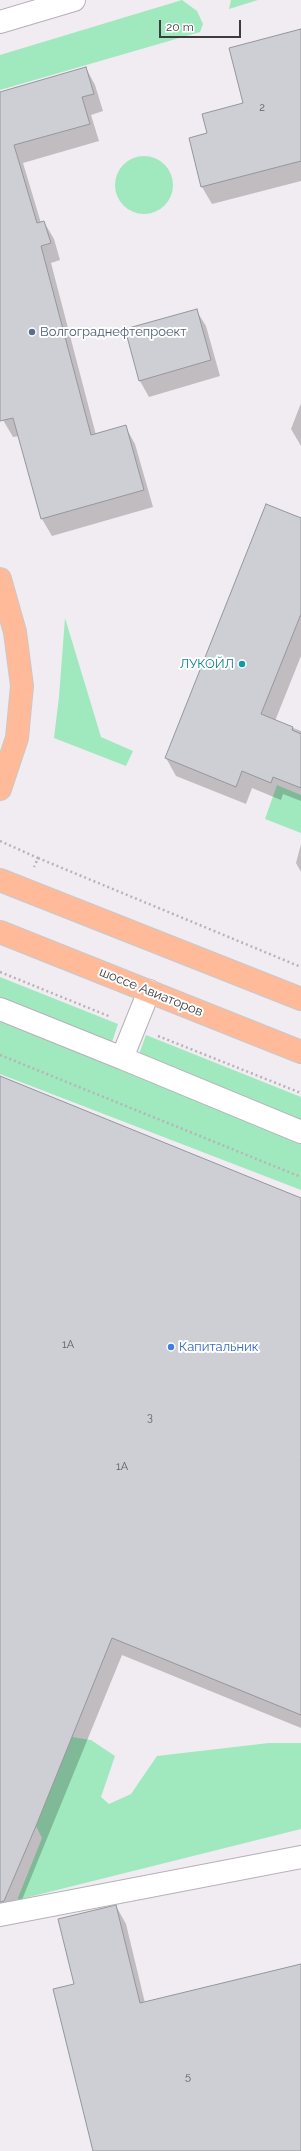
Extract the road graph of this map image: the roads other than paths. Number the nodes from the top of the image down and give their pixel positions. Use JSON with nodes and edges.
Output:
{"nodes":[{"id":1,"x":74,"y":0,"type":"edge"},
{"id":2,"x":0,"y":22,"type":"edge"},
{"id":3,"x":0,"y":579,"type":"edge"},
{"id":4,"x":0,"y":789,"type":"edge"},
{"id":5,"x":0,"y":880,"type":"edge"},
{"id":6,"x":0,"y":932,"type":"edge"},
{"id":7,"x":149,"y":991,"type":"junction"},
{"id":8,"x":301,"y":999,"type":"edge"},
{"id":9,"x":0,"y":1009,"type":"edge"},
{"id":10,"x":301,"y":1052,"type":"edge"},
{"id":11,"x":122,"y":1058,"type":"junction"},
{"id":12,"x":301,"y":1132,"type":"edge"},
{"id":13,"x":301,"y":1857,"type":"edge"},
{"id":14,"x":0,"y":1915,"type":"edge"}],
"edges":[{"from":1,"to":2,"type":"street"},
{"from":3,"to":4,"type":"main road"},
{"from":5,"to":8,"type":"main road"},
{"from":6,"to":7,"type":"main road","name":"шоссе Авиаторов"},
{"from":7,"to":10,"type":"main road","name":"шоссе Авиаторов"},
{"from":7,"to":11,"type":"street"},
{"from":9,"to":11,"type":"street"},
{"from":11,"to":12,"type":"street"},
{"from":13,"to":14,"type":"street"}]}
